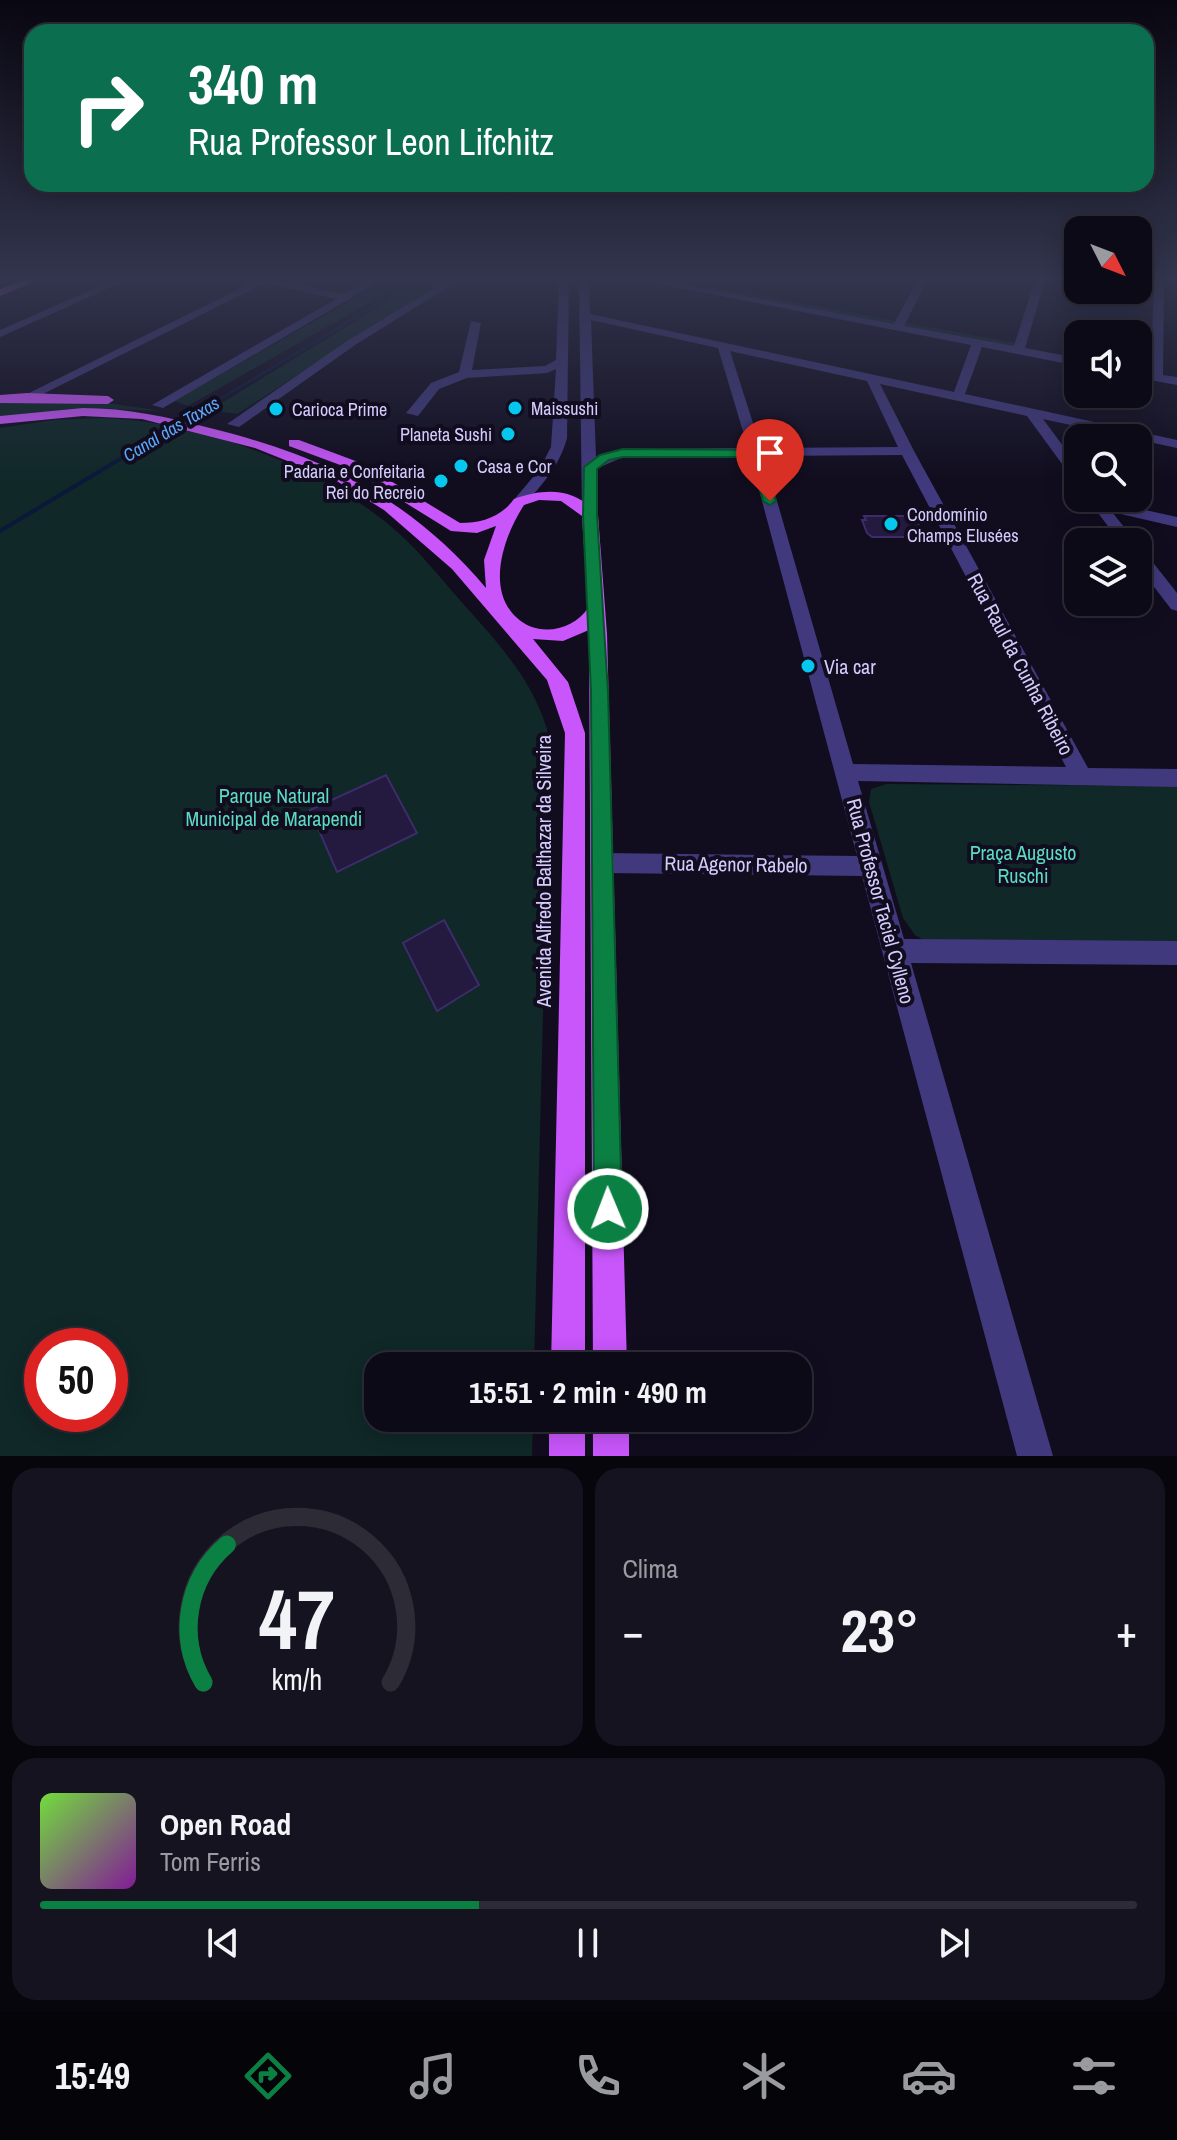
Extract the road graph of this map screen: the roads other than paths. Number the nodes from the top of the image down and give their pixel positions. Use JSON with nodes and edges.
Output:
{"nodes":[{"id":1,"x":122,"y":345,"type":"edge"},
{"id":2,"x":269,"y":345,"type":"edge"},
{"id":3,"x":348,"y":345,"type":"edge"},
{"id":4,"x":471,"y":345,"type":"edge"},
{"id":5,"x":562,"y":345,"type":"edge"},
{"id":6,"x":586,"y":345,"type":"edge"},
{"id":7,"x":713,"y":345,"type":"edge"},
{"id":8,"x":977,"y":345,"type":"edge"},
{"id":9,"x":994,"y":345,"type":"edge"},
{"id":10,"x":1004,"y":345,"type":"edge"},
{"id":11,"x":1021,"y":345,"type":"edge"},
{"id":12,"x":1160,"y":345,"type":"edge"},
{"id":13,"x":723,"y":347,"type":"junction"},
{"id":14,"x":1020,"y":348,"type":"junction"},
{"id":15,"x":1064,"y":353,"type":"edge"},
{"id":16,"x":1064,"y":359,"type":"edge"},
{"id":17,"x":466,"y":368,"type":"junction"},
{"id":18,"x":561,"y":369,"type":"junction"},
{"id":19,"x":1152,"y":371,"type":"edge"},
{"id":20,"x":1152,"y":373,"type":"edge"},
{"id":21,"x":1157,"y":373,"type":"junction"},
{"id":22,"x":1177,"y":373,"type":"edge"},
{"id":23,"x":872,"y":379,"type":"junction"},
{"id":24,"x":1177,"y":381,"type":"edge"},
{"id":25,"x":10,"y":397,"type":"edge"},
{"id":26,"x":958,"y":397,"type":"junction"},
{"id":27,"x":162,"y":410,"type":"junction"},
{"id":28,"x":413,"y":413,"type":"dead end"},
{"id":29,"x":1032,"y":413,"type":"junction"},
{"id":30,"x":0,"y":420,"type":"edge"},
{"id":31,"x":226,"y":427,"type":"junction"},
{"id":32,"x":590,"y":437,"type":"junction"},
{"id":33,"x":1177,"y":444,"type":"edge"},
{"id":34,"x":907,"y":451,"type":"junction"},
{"id":35,"x":623,"y":453,"type":"junction"},
{"id":36,"x":756,"y":453,"type":"junction"},
{"id":37,"x":1064,"y":457,"type":"edge"},
{"id":38,"x":590,"y":467,"type":"junction"},
{"id":39,"x":514,"y":509,"type":"junction"},
{"id":40,"x":1105,"y":512,"type":"edge"},
{"id":41,"x":1138,"y":512,"type":"edge"},
{"id":42,"x":590,"y":515,"type":"junction"},
{"id":43,"x":1177,"y":522,"type":"edge"},
{"id":44,"x":1117,"y":528,"type":"edge"},
{"id":45,"x":1152,"y":573,"type":"edge"},
{"id":46,"x":1177,"y":605,"type":"edge"},
{"id":47,"x":595,"y":610,"type":"junction"},
{"id":48,"x":509,"y":622,"type":"junction"},
{"id":49,"x":845,"y":772,"type":"junction"},
{"id":50,"x":1082,"y":777,"type":"junction"},
{"id":51,"x":1177,"y":778,"type":"edge"},
{"id":52,"x":603,"y":863,"type":"junction"},
{"id":53,"x":870,"y":866,"type":"junction"},
{"id":54,"x":894,"y":951,"type":"junction"},
{"id":55,"x":1175,"y":956,"type":"edge"},
{"id":56,"x":568,"y":1352,"type":"edge"},
{"id":57,"x":610,"y":1352,"type":"edge"},
{"id":58,"x":567,"y":1432,"type":"edge"},
{"id":59,"x":611,"y":1432,"type":"edge"},
{"id":60,"x":567,"y":1456,"type":"edge"},
{"id":61,"x":611,"y":1456,"type":"edge"},
{"id":62,"x":1035,"y":1456,"type":"edge"}],
"edges":[{"from":1,"to":25,"type":"street"},
{"from":2,"to":27,"type":"street"},
{"from":3,"to":31,"type":"street"},
{"from":4,"to":17,"type":"street"},
{"from":5,"to":18,"type":"street","name":"Avenida Alfredo Balthazar da Silveira"},
{"from":6,"to":32,"type":"street"},
{"from":7,"to":13,"type":"street"},
{"from":8,"to":26,"type":"street"},
{"from":9,"to":14,"type":"street"},
{"from":10,"to":14,"type":"street"},
{"from":11,"to":14,"type":"street"},
{"from":12,"to":21,"type":"street"},
{"from":13,"to":23,"type":"street"},
{"from":13,"to":36,"type":"street","name":"Rua Professor Taciel Cylleno"},
{"from":14,"to":15,"type":"street"},
{"from":14,"to":16,"type":"street"},
{"from":17,"to":18,"type":"street"},
{"from":17,"to":28,"type":"street"},
{"from":18,"to":39,"type":"street","name":"Avenida Alfredo Balthazar da Silveira"},
{"from":19,"to":21,"type":"street"},
{"from":20,"to":21,"type":"street"},
{"from":21,"to":22,"type":"street"},
{"from":21,"to":24,"type":"street"},
{"from":23,"to":26,"type":"street"},
{"from":23,"to":34,"type":"street","name":"Rua Raul da Cunha Ribeiro"},
{"from":25,"to":27,"type":"main road"},
{"from":26,"to":29,"type":"street"},
{"from":27,"to":30,"type":"main road"},
{"from":27,"to":31,"type":"main road"},
{"from":29,"to":33,"type":"street"},
{"from":29,"to":37,"type":"street"},
{"from":31,"to":39,"type":"main road"},
{"from":31,"to":48,"type":"main road"},
{"from":32,"to":35,"type":"street"},
{"from":32,"to":38,"type":"street"},
{"from":34,"to":36,"type":"street"},
{"from":34,"to":50,"type":"street","name":"Rua Raul da Cunha Ribeiro"},
{"from":35,"to":36,"type":"street"},
{"from":35,"to":38,"type":"street"},
{"from":36,"to":49,"type":"street","name":"Rua Professor Taciel Cylleno"},
{"from":38,"to":42,"type":"street"},
{"from":39,"to":42,"type":"main road"},
{"from":39,"to":48,"type":"main road","name":"Avenida Alfredo Balthazar da Silveira"},
{"from":40,"to":44,"type":"street"},
{"from":41,"to":43,"type":"street"},
{"from":42,"to":47,"type":"main road"},
{"from":45,"to":46,"type":"street"},
{"from":47,"to":48,"type":"main road"},
{"from":47,"to":52,"type":"main road"},
{"from":48,"to":56,"type":"main road","name":"Avenida Alfredo Balthazar da Silveira"},
{"from":49,"to":50,"type":"street"},
{"from":49,"to":53,"type":"street","name":"Rua Professor Taciel Cylleno"},
{"from":50,"to":51,"type":"street"},
{"from":52,"to":53,"type":"street","name":"Rua Agenor Rabelo"},
{"from":52,"to":57,"type":"main road"},
{"from":53,"to":54,"type":"street","name":"Rua Professor Taciel Cylleno"},
{"from":54,"to":55,"type":"street"},
{"from":54,"to":62,"type":"street","name":"Rua Professor Taciel Cylleno"},
{"from":58,"to":60,"type":"main road"},
{"from":59,"to":61,"type":"main road"}]}
